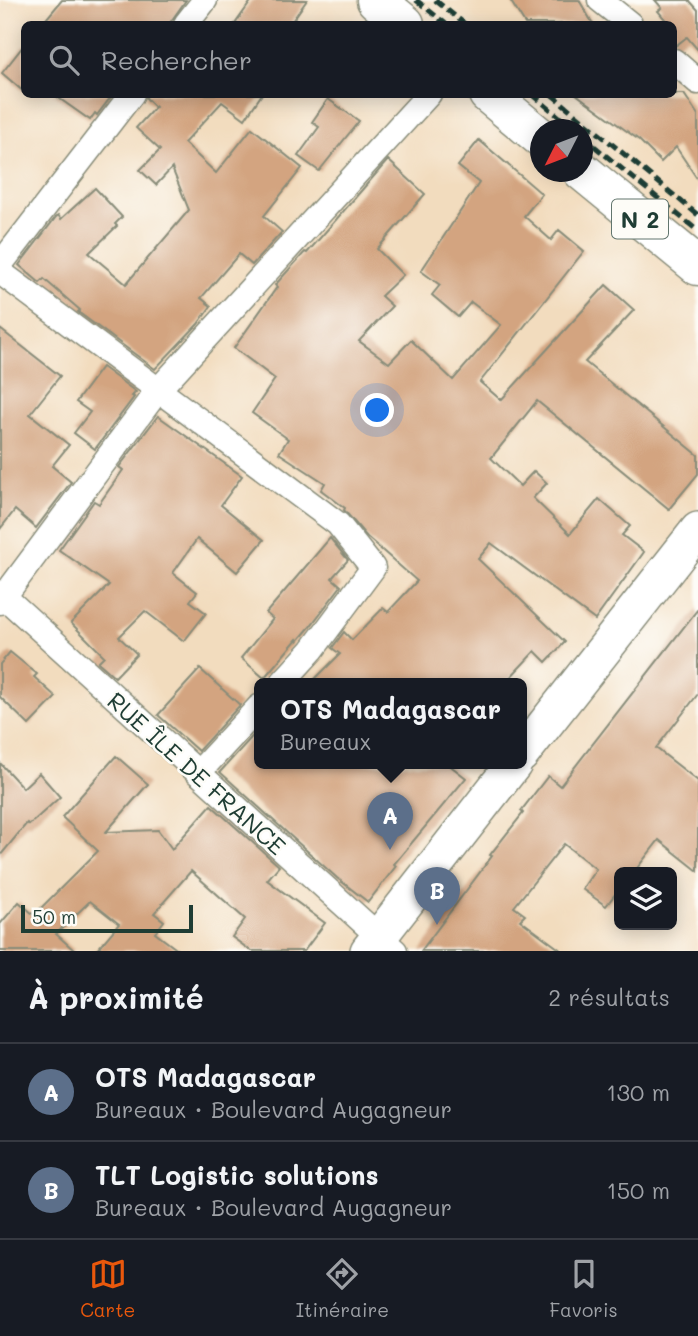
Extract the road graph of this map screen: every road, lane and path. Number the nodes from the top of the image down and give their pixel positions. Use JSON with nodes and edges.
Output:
{"nodes":[{"id":1,"x":205,"y":0,"type":"edge"},
{"id":2,"x":376,"y":0,"type":"edge"},
{"id":3,"x":600,"y":0,"type":"edge"},
{"id":4,"x":188,"y":21,"type":"edge"},
{"id":5,"x":401,"y":21,"type":"edge"},
{"id":6,"x":626,"y":21,"type":"edge"},
{"id":7,"x":677,"y":64,"type":"edge"},
{"id":8,"x":698,"y":82,"type":"edge"},
{"id":9,"x":129,"y":98,"type":"edge"},
{"id":10,"x":425,"y":98,"type":"edge"},
{"id":11,"x":493,"y":98,"type":"edge"},
{"id":12,"x":530,"y":128,"type":"edge"},
{"id":13,"x":593,"y":179,"type":"edge"},
{"id":14,"x":0,"y":265,"type":"edge"},
{"id":15,"x":698,"y":266,"type":"edge"},
{"id":16,"x":0,"y":271,"type":"edge"},
{"id":17,"x":158,"y":390,"type":"junction"},
{"id":18,"x":698,"y":530,"type":"edge"},
{"id":19,"x":1,"y":598,"type":"edge"},
{"id":20,"x":286,"y":678,"type":"edge"},
{"id":21,"x":254,"y":712,"type":"edge"},
{"id":22,"x":527,"y":747,"type":"edge"},
{"id":23,"x":510,"y":769,"type":"edge"},
{"id":24,"x":198,"y":773,"type":"junction"},
{"id":25,"x":380,"y":947,"type":"edge"}],
"edges":[{"from":1,"to":4,"type":"street"},
{"from":2,"to":5,"type":"main road"},
{"from":3,"to":6,"type":"street"},
{"from":7,"to":8,"type":"street"},
{"from":9,"to":14,"type":"street"},
{"from":10,"to":17,"type":"street"},
{"from":11,"to":12,"type":"main road"},
{"from":13,"to":15,"type":"main road","number":"N 2"},
{"from":16,"to":17,"type":"street"},
{"from":17,"to":19,"type":"street"},
{"from":17,"to":20,"type":"street"},
{"from":18,"to":22,"type":"street"},
{"from":19,"to":24,"type":"street","name":"RUE ÎLE DE FRANCE"},
{"from":21,"to":24,"type":"street"},
{"from":23,"to":25,"type":"street"},
{"from":24,"to":25,"type":"street","name":"RUE ÎLE DE FRANCE"}]}
